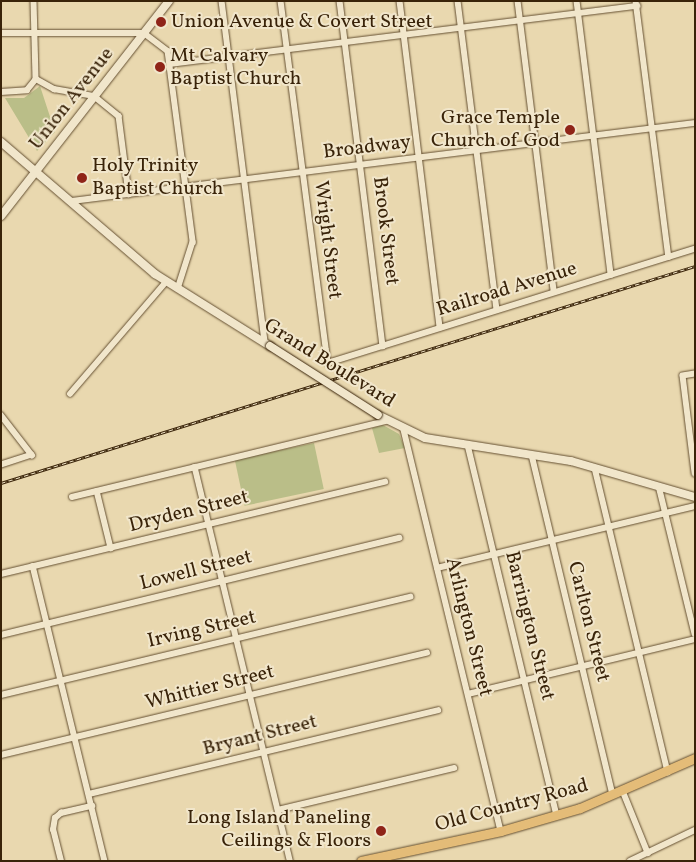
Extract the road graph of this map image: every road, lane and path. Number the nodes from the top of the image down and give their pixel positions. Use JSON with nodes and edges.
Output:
{"nodes":[{"id":1,"x":34,"y":1,"type":"edge"},
{"id":2,"x":222,"y":1,"type":"edge"},
{"id":3,"x":280,"y":1,"type":"edge"},
{"id":4,"x":340,"y":1,"type":"edge"},
{"id":5,"x":400,"y":1,"type":"edge"},
{"id":6,"x":458,"y":1,"type":"edge"},
{"id":7,"x":518,"y":1,"type":"edge"},
{"id":8,"x":577,"y":1,"type":"edge"},
{"id":9,"x":168,"y":2,"type":"edge"},
{"id":10,"x":636,"y":4,"type":"edge"},
{"id":11,"x":578,"y":13,"type":"junction"},
{"id":12,"x":520,"y":20,"type":"junction"},
{"id":13,"x":462,"y":28,"type":"junction"},
{"id":14,"x":1,"y":33,"type":"edge"},
{"id":15,"x":34,"y":33,"type":"junction"},
{"id":16,"x":144,"y":33,"type":"junction"},
{"id":17,"x":404,"y":34,"type":"junction"},
{"id":18,"x":345,"y":42,"type":"junction"},
{"id":19,"x":287,"y":49,"type":"junction"},
{"id":20,"x":228,"y":57,"type":"junction"},
{"id":21,"x":170,"y":64,"type":"junction"},
{"id":22,"x":36,"y":79,"type":"junction"},
{"id":23,"x":1,"y":92,"type":"edge"},
{"id":24,"x":94,"y":96,"type":"junction"},
{"id":25,"x":695,"y":123,"type":"edge"},
{"id":26,"x":652,"y":129,"type":"junction"},
{"id":27,"x":594,"y":136,"type":"junction"},
{"id":28,"x":1,"y":142,"type":"edge"},
{"id":29,"x":536,"y":143,"type":"junction"},
{"id":30,"x":477,"y":151,"type":"junction"},
{"id":31,"x":419,"y":158,"type":"junction"},
{"id":32,"x":360,"y":166,"type":"junction"},
{"id":33,"x":37,"y":172,"type":"junction"},
{"id":34,"x":303,"y":172,"type":"junction"},
{"id":35,"x":244,"y":180,"type":"junction"},
{"id":36,"x":186,"y":187,"type":"junction"},
{"id":37,"x":129,"y":194,"type":"junction"},
{"id":38,"x":72,"y":201,"type":"junction"},
{"id":39,"x":1,"y":216,"type":"edge"},
{"id":40,"x":695,"y":249,"type":"edge"},
{"id":41,"x":668,"y":257,"type":"junction"},
{"id":42,"x":612,"y":275,"type":"junction"},
{"id":43,"x":166,"y":282,"type":"junction"},
{"id":44,"x":178,"y":290,"type":"junction"},
{"id":45,"x":554,"y":292,"type":"junction"},
{"id":46,"x":497,"y":310,"type":"junction"},
{"id":47,"x":440,"y":328,"type":"junction"},
{"id":48,"x":267,"y":344,"type":"junction"},
{"id":49,"x":383,"y":346,"type":"junction"},
{"id":50,"x":328,"y":363,"type":"joint"},
{"id":51,"x":695,"y":374,"type":"edge"},
{"id":52,"x":70,"y":394,"type":"dead end"},
{"id":53,"x":1,"y":415,"type":"edge"},
{"id":54,"x":387,"y":421,"type":"junction"},
{"id":55,"x":404,"y":430,"type":"junction"},
{"id":56,"x":468,"y":445,"type":"junction"},
{"id":57,"x":532,"y":455,"type":"junction"},
{"id":58,"x":1,"y":465,"type":"edge"},
{"id":59,"x":195,"y":467,"type":"junction"},
{"id":60,"x":595,"y":468,"type":"junction"},
{"id":61,"x":695,"y":473,"type":"edge"},
{"id":62,"x":385,"y":482,"type":"dead end"},
{"id":63,"x":659,"y":486,"type":"junction"},
{"id":64,"x":97,"y":491,"type":"junction"},
{"id":65,"x":72,"y":497,"type":"dead end"},
{"id":66,"x":695,"y":497,"type":"edge"},
{"id":67,"x":695,"y":506,"type":"edge"},
{"id":68,"x":666,"y":513,"type":"junction"},
{"id":69,"x":209,"y":524,"type":"junction"},
{"id":70,"x":609,"y":527,"type":"junction"},
{"id":71,"x":399,"y":538,"type":"dead end"},
{"id":72,"x":552,"y":540,"type":"junction"},
{"id":73,"x":111,"y":548,"type":"junction"},
{"id":74,"x":494,"y":554,"type":"junction"},
{"id":75,"x":33,"y":566,"type":"junction"},
{"id":76,"x":438,"y":568,"type":"junction"},
{"id":77,"x":1,"y":574,"type":"edge"},
{"id":78,"x":223,"y":581,"type":"junction"},
{"id":79,"x":410,"y":597,"type":"dead end"},
{"id":80,"x":47,"y":623,"type":"junction"},
{"id":81,"x":1,"y":634,"type":"edge"},
{"id":82,"x":695,"y":634,"type":"edge"},
{"id":83,"x":236,"y":638,"type":"junction"},
{"id":84,"x":695,"y":639,"type":"edge"},
{"id":85,"x":639,"y":652,"type":"junction"},
{"id":86,"x":427,"y":653,"type":"dead end"},
{"id":87,"x":582,"y":666,"type":"junction"},
{"id":88,"x":525,"y":679,"type":"junction"},
{"id":89,"x":61,"y":680,"type":"junction"},
{"id":90,"x":468,"y":694,"type":"junction"},
{"id":91,"x":1,"y":695,"type":"edge"},
{"id":92,"x":250,"y":695,"type":"junction"},
{"id":93,"x":438,"y":710,"type":"dead end"},
{"id":94,"x":75,"y":738,"type":"junction"},
{"id":95,"x":264,"y":752,"type":"junction"},
{"id":96,"x":1,"y":755,"type":"edge"},
{"id":97,"x":695,"y":758,"type":"edge"},
{"id":98,"x":454,"y":768,"type":"dead end"},
{"id":99,"x":668,"y":772,"type":"junction"},
{"id":100,"x":624,"y":791,"type":"junction"},
{"id":101,"x":89,"y":794,"type":"junction"},
{"id":102,"x":613,"y":795,"type":"junction"},
{"id":103,"x":92,"y":806,"type":"junction"},
{"id":104,"x":278,"y":810,"type":"junction"},
{"id":105,"x":557,"y":815,"type":"junction"},
{"id":106,"x":695,"y":830,"type":"edge"},
{"id":107,"x":500,"y":831,"type":"junction"},
{"id":108,"x":400,"y":852,"type":"junction"},
{"id":109,"x":648,"y":852,"type":"junction"},
{"id":110,"x":104,"y":860,"type":"edge"},
{"id":111,"x":373,"y":860,"type":"edge"},
{"id":112,"x":61,"y":861,"type":"edge"},
{"id":113,"x":290,"y":861,"type":"edge"},
{"id":114,"x":362,"y":861,"type":"edge"},
{"id":115,"x":395,"y":861,"type":"edge"},
{"id":116,"x":630,"y":861,"type":"edge"}],
"edges":[{"from":1,"to":15,"type":"street"},
{"from":2,"to":20,"type":"street"},
{"from":3,"to":19,"type":"street","name":"Wright Street"},
{"from":4,"to":18,"type":"street","name":"Brook Street"},
{"from":5,"to":17,"type":"street"},
{"from":6,"to":13,"type":"street"},
{"from":7,"to":12,"type":"street"},
{"from":8,"to":11,"type":"street"},
{"from":9,"to":16,"type":"street","name":"Union Avenue"},
{"from":10,"to":11,"type":"street"},
{"from":10,"to":26,"type":"street"},
{"from":11,"to":12,"type":"street"},
{"from":11,"to":27,"type":"street"},
{"from":12,"to":13,"type":"street"},
{"from":12,"to":29,"type":"street"},
{"from":13,"to":17,"type":"street"},
{"from":13,"to":30,"type":"street"},
{"from":14,"to":15,"type":"street"},
{"from":15,"to":16,"type":"street"},
{"from":15,"to":22,"type":"street"},
{"from":16,"to":21,"type":"street"},
{"from":16,"to":24,"type":"street","name":"Union Avenue"},
{"from":17,"to":18,"type":"street"},
{"from":17,"to":31,"type":"street"},
{"from":18,"to":19,"type":"street"},
{"from":18,"to":32,"type":"street","name":"Brook Street"},
{"from":19,"to":20,"type":"street"},
{"from":19,"to":34,"type":"street","name":"Wright Street"},
{"from":20,"to":21,"type":"street"},
{"from":20,"to":35,"type":"street"},
{"from":21,"to":36,"type":"street"},
{"from":22,"to":23,"type":"street"},
{"from":22,"to":24,"type":"street"},
{"from":24,"to":33,"type":"street","name":"Union Avenue"},
{"from":24,"to":37,"type":"street"},
{"from":25,"to":26,"type":"street","name":"Broadway"},
{"from":26,"to":27,"type":"street","name":"Broadway"},
{"from":26,"to":41,"type":"street"},
{"from":27,"to":29,"type":"street","name":"Broadway"},
{"from":27,"to":42,"type":"street"},
{"from":28,"to":33,"type":"street","name":"Grand Boulevard"},
{"from":29,"to":30,"type":"street","name":"Broadway"},
{"from":29,"to":45,"type":"street"},
{"from":30,"to":31,"type":"street","name":"Broadway"},
{"from":30,"to":46,"type":"street"},
{"from":31,"to":32,"type":"street","name":"Broadway"},
{"from":31,"to":47,"type":"street"},
{"from":32,"to":34,"type":"street","name":"Broadway"},
{"from":32,"to":49,"type":"street","name":"Brook Street"},
{"from":33,"to":38,"type":"street","name":"Grand Boulevard"},
{"from":33,"to":39,"type":"street","name":"Union Avenue"},
{"from":34,"to":35,"type":"street","name":"Broadway"},
{"from":34,"to":50,"type":"street","name":"Wright Street"},
{"from":35,"to":36,"type":"street","name":"Broadway"},
{"from":35,"to":48,"type":"street"},
{"from":36,"to":37,"type":"street","name":"Broadway"},
{"from":36,"to":44,"type":"street"},
{"from":37,"to":38,"type":"street","name":"Broadway"},
{"from":38,"to":43,"type":"street","name":"Grand Boulevard"},
{"from":40,"to":41,"type":"street","name":"Railroad Avenue"},
{"from":41,"to":42,"type":"street","name":"Railroad Avenue"},
{"from":42,"to":45,"type":"street","name":"Railroad Avenue"},
{"from":43,"to":44,"type":"street","name":"Grand Boulevard"},
{"from":43,"to":52,"type":"street"},
{"from":44,"to":48,"type":"street","name":"Grand Boulevard"},
{"from":45,"to":46,"type":"street","name":"Railroad Avenue"},
{"from":46,"to":47,"type":"street","name":"Railroad Avenue"},
{"from":47,"to":49,"type":"street","name":"Railroad Avenue"},
{"from":48,"to":54,"type":"street","name":"Grand Boulevard","bridge":true},
{"from":49,"to":50,"type":"street","name":"Railroad Avenue"},
{"from":51,"to":61,"type":"street"},
{"from":53,"to":58,"type":"street"},
{"from":54,"to":55,"type":"street","name":"Grand Boulevard"},
{"from":54,"to":59,"type":"street"},
{"from":55,"to":56,"type":"street","name":"Grand Boulevard"},
{"from":55,"to":76,"type":"street","name":"Arlington Street"},
{"from":56,"to":57,"type":"street","name":"Grand Boulevard"},
{"from":56,"to":74,"type":"street","name":"Barrington Street"},
{"from":57,"to":60,"type":"street","name":"Grand Boulevard"},
{"from":57,"to":72,"type":"street","name":"Carlton Street"},
{"from":59,"to":64,"type":"street"},
{"from":59,"to":69,"type":"street"},
{"from":60,"to":63,"type":"street","name":"Grand Boulevard"},
{"from":60,"to":70,"type":"street"},
{"from":62,"to":69,"type":"street","name":"Dryden Street"},
{"from":63,"to":66,"type":"street","name":"Grand Boulevard"},
{"from":63,"to":68,"type":"street"},
{"from":64,"to":65,"type":"street"},
{"from":64,"to":73,"type":"street"},
{"from":67,"to":68,"type":"street"},
{"from":68,"to":70,"type":"street"},
{"from":68,"to":82,"type":"street"},
{"from":69,"to":73,"type":"street","name":"Dryden Street"},
{"from":69,"to":78,"type":"street"},
{"from":70,"to":72,"type":"street"},
{"from":70,"to":85,"type":"street"},
{"from":71,"to":78,"type":"street","name":"Lowell Street"},
{"from":72,"to":74,"type":"street"},
{"from":72,"to":87,"type":"street","name":"Carlton Street"},
{"from":73,"to":75,"type":"street","name":"Dryden Street"},
{"from":74,"to":76,"type":"street"},
{"from":74,"to":88,"type":"street","name":"Barrington Street"},
{"from":75,"to":77,"type":"street","name":"Dryden Street"},
{"from":75,"to":80,"type":"street"},
{"from":76,"to":90,"type":"street","name":"Arlington Street"},
{"from":78,"to":80,"type":"street","name":"Lowell Street"},
{"from":78,"to":83,"type":"street"},
{"from":79,"to":83,"type":"street","name":"Irving Street"},
{"from":80,"to":81,"type":"street","name":"Lowell Street"},
{"from":80,"to":89,"type":"street"},
{"from":83,"to":89,"type":"street","name":"Irving Street"},
{"from":83,"to":92,"type":"street"},
{"from":84,"to":85,"type":"street"},
{"from":85,"to":87,"type":"street"},
{"from":85,"to":99,"type":"street"},
{"from":86,"to":92,"type":"street","name":"Whittier Street"},
{"from":87,"to":88,"type":"street"},
{"from":87,"to":102,"type":"street","name":"Carlton Street"},
{"from":88,"to":90,"type":"street"},
{"from":88,"to":105,"type":"street","name":"Barrington Street"},
{"from":89,"to":91,"type":"street","name":"Irving Street"},
{"from":89,"to":94,"type":"street"},
{"from":90,"to":107,"type":"street","name":"Arlington Street"},
{"from":92,"to":94,"type":"street","name":"Whittier Street"},
{"from":92,"to":95,"type":"street"},
{"from":93,"to":95,"type":"street","name":"Bryant Street"},
{"from":94,"to":96,"type":"street","name":"Whittier Street"},
{"from":94,"to":101,"type":"street"},
{"from":95,"to":101,"type":"street","name":"Bryant Street"},
{"from":95,"to":104,"type":"street"},
{"from":97,"to":99,"type":"main road","name":"Old Country Road"},
{"from":98,"to":104,"type":"street"},
{"from":99,"to":100,"type":"main road","name":"Old Country Road"},
{"from":100,"to":102,"type":"main road","name":"Old Country Road"},
{"from":100,"to":109,"type":"street"},
{"from":101,"to":103,"type":"street"},
{"from":102,"to":105,"type":"main road","name":"Old Country Road"},
{"from":103,"to":110,"type":"street"},
{"from":103,"to":112,"type":"street"},
{"from":104,"to":113,"type":"street"},
{"from":105,"to":107,"type":"main road","name":"Old Country Road"},
{"from":106,"to":109,"type":"street"},
{"from":107,"to":108,"type":"main road","name":"Old Country Road"},
{"from":108,"to":111,"type":"main road","name":"Old Country Road"},
{"from":108,"to":115,"type":"street"},
{"from":109,"to":116,"type":"street"},
{"from":111,"to":114,"type":"main road","name":"Old Country Road"}]}
